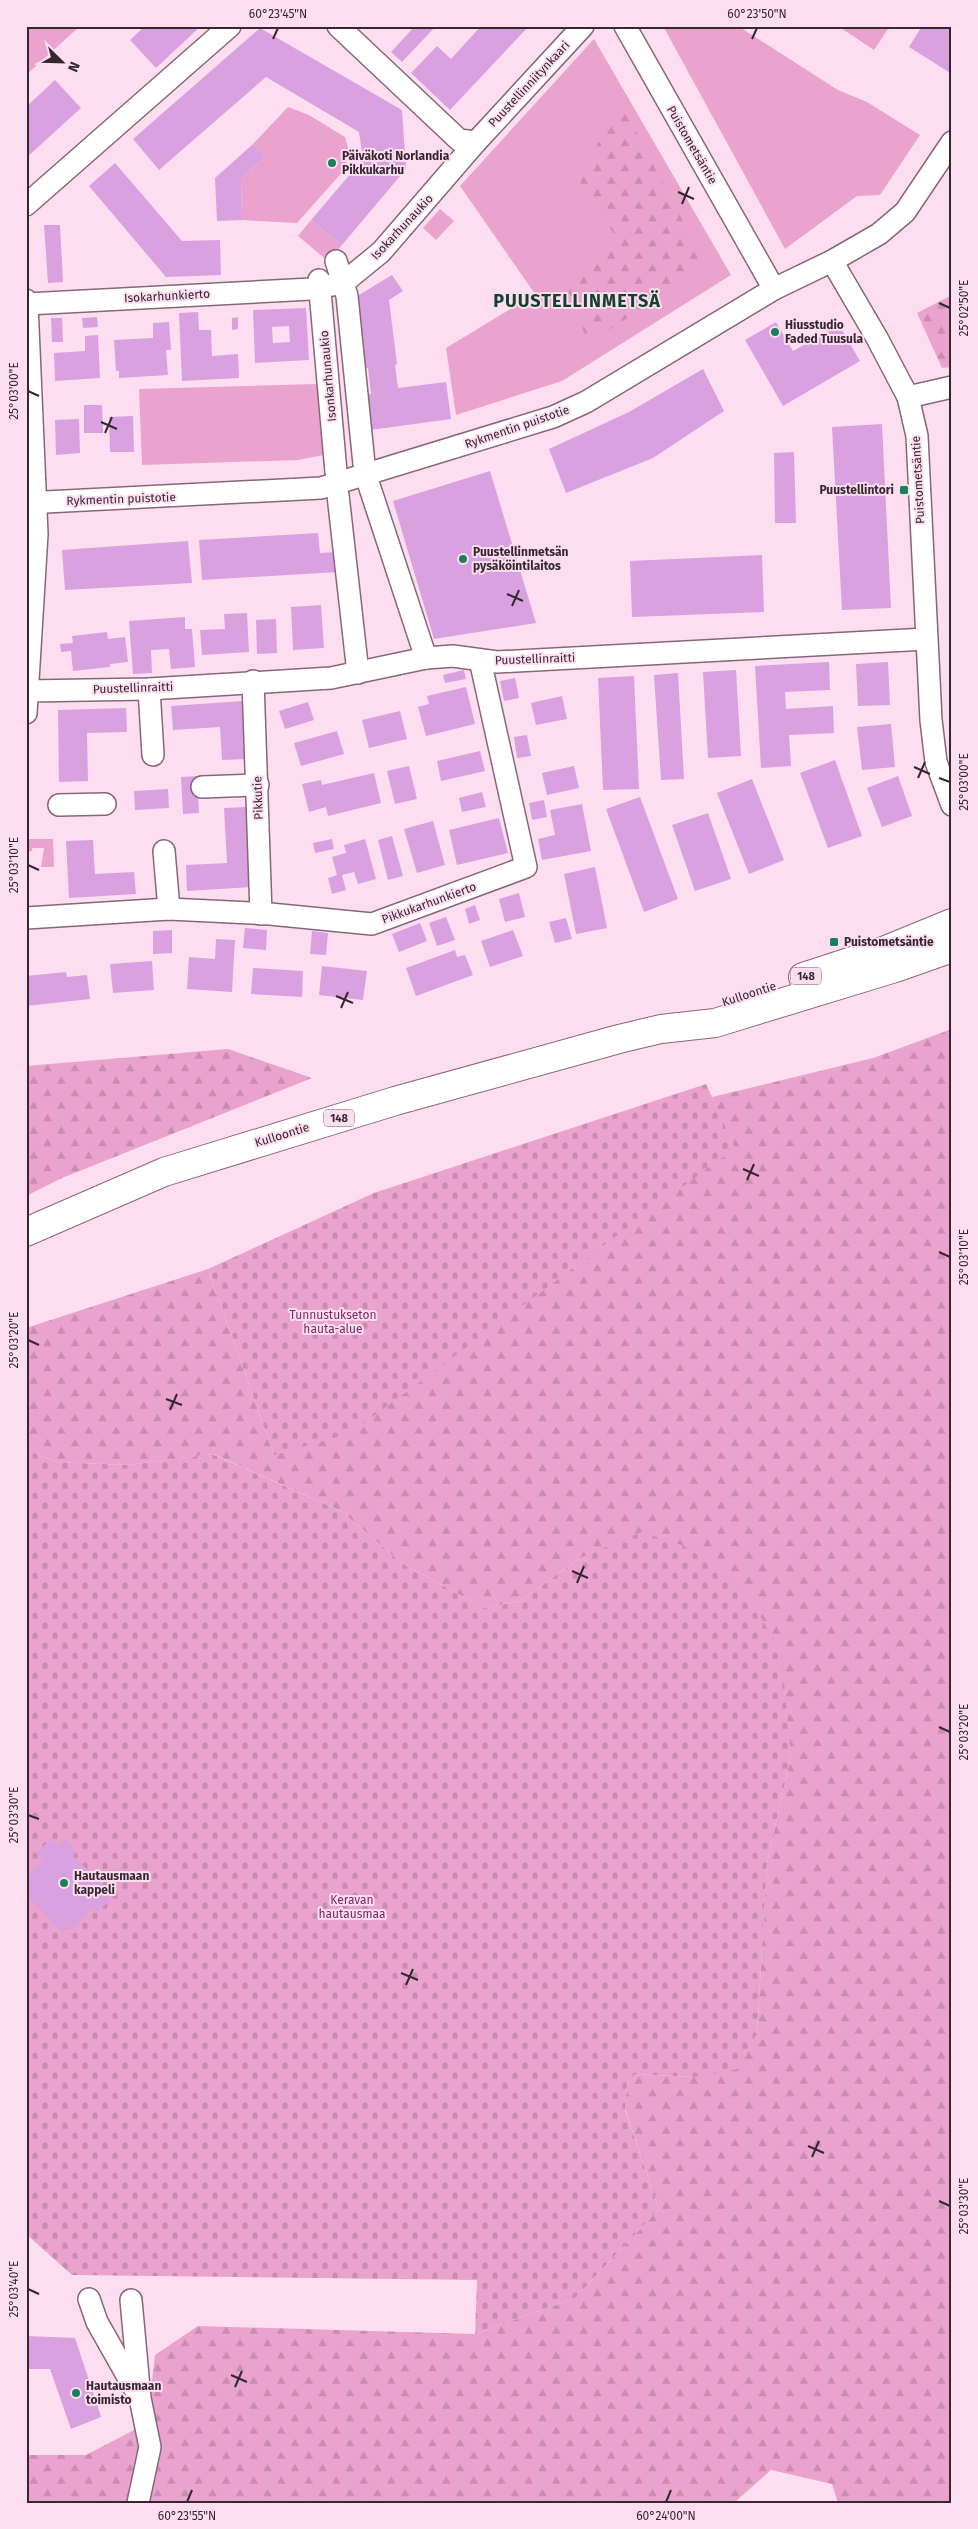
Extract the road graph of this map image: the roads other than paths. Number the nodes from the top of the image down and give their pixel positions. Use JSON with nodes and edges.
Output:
{"nodes":[{"id":1,"x":230,"y":26,"type":"edge"},
{"id":2,"x":338,"y":26,"type":"edge"},
{"id":3,"x":583,"y":26,"type":"edge"},
{"id":4,"x":625,"y":26,"type":"edge"},
{"id":5,"x":476,"y":142,"type":"junction"},
{"id":6,"x":952,"y":142,"type":"edge"},
{"id":7,"x":26,"y":205,"type":"edge"},
{"id":8,"x":336,"y":261,"type":"dead end"},
{"id":9,"x":832,"y":261,"type":"junction"},
{"id":10,"x":342,"y":282,"type":"junction"},
{"id":11,"x":316,"y":286,"type":"junction"},
{"id":12,"x":774,"y":289,"type":"junction"},
{"id":13,"x":26,"y":302,"type":"edge"},
{"id":14,"x":952,"y":387,"type":"edge"},
{"id":15,"x":908,"y":397,"type":"junction"},
{"id":16,"x":364,"y":464,"type":"dead end"},
{"id":17,"x":336,"y":472,"type":"dead end"},
{"id":18,"x":369,"y":486,"type":"dead end"},
{"id":19,"x":338,"y":495,"type":"dead end"},
{"id":20,"x":31,"y":502,"type":"edge"},
{"id":21,"x":926,"y":639,"type":"junction"},
{"id":22,"x":426,"y":658,"type":"junction"},
{"id":23,"x":480,"y":660,"type":"junction"},
{"id":24,"x":358,"y":673,"type":"junction"},
{"id":25,"x":253,"y":681,"type":"junction"},
{"id":26,"x":149,"y":689,"type":"junction"},
{"id":27,"x":27,"y":691,"type":"edge"},
{"id":28,"x":26,"y":713,"type":"edge"},
{"id":29,"x":153,"y":755,"type":"dead end"},
{"id":30,"x":947,"y":756,"type":"edge"},
{"id":31,"x":258,"y":785,"type":"junction"},
{"id":32,"x":202,"y":787,"type":"dead end"},
{"id":33,"x":105,"y":804,"type":"dead end"},
{"id":34,"x":59,"y":805,"type":"dead end"},
{"id":35,"x":952,"y":805,"type":"edge"},
{"id":36,"x":164,"y":851,"type":"dead end"},
{"id":37,"x":169,"y":909,"type":"junction"},
{"id":38,"x":261,"y":914,"type":"junction"},
{"id":39,"x":26,"y":918,"type":"edge"},
{"id":40,"x":952,"y":923,"type":"edge"},
{"id":41,"x":952,"y":948,"type":"edge"},
{"id":42,"x":661,"y":1029,"type":"junction"},
{"id":43,"x":26,"y":1232,"type":"edge"},
{"id":44,"x":89,"y":2299,"type":"dead end"},
{"id":45,"x":130,"y":2300,"type":"dead end"},
{"id":46,"x":140,"y":2398,"type":"junction"},
{"id":47,"x":138,"y":2503,"type":"edge"}],
"edges":[{"from":1,"to":7,"type":"street"},
{"from":2,"to":5,"type":"street"},
{"from":3,"to":5,"type":"street","name":"Puustellinniitynkaari"},
{"from":4,"to":12,"type":"street","name":"Puistometsäntie"},
{"from":5,"to":10,"type":"street","name":"Isokarhunaukio"},
{"from":6,"to":9,"type":"street","name":"Rykmentin puistotie"},
{"from":8,"to":10,"type":"street"},
{"from":9,"to":12,"type":"street","name":"Rykmentin puistotie"},
{"from":9,"to":15,"type":"street","name":"Puistometsäntie"},
{"from":10,"to":11,"type":"street","name":"Isokarhunaukio"},
{"from":10,"to":16,"type":"street"},
{"from":11,"to":13,"type":"street","name":"Isokarhunkierto"},
{"from":11,"to":17,"type":"street","name":"Isonkarhunaukio"},
{"from":12,"to":20,"type":"street","name":"Rykmentin puistotie"},
{"from":13,"to":20,"type":"street"},
{"from":14,"to":15,"type":"street"},
{"from":15,"to":21,"type":"street","name":"Puistometsäntie"},
{"from":18,"to":22,"type":"street"},
{"from":19,"to":24,"type":"street"},
{"from":20,"to":27,"type":"street"},
{"from":21,"to":23,"type":"street","name":"Puustellinraitti"},
{"from":21,"to":30,"type":"street","name":"Puistometsäntie"},
{"from":22,"to":23,"type":"street","name":"Puustellinraitti"},
{"from":22,"to":24,"type":"street","name":"Puustellinraitti"},
{"from":23,"to":38,"type":"street","name":"Pikkukarhunkierto"},
{"from":24,"to":25,"type":"street","name":"Puustellinraitti"},
{"from":25,"to":26,"type":"street","name":"Puustellinraitti"},
{"from":25,"to":31,"type":"street","name":"Pikkutie"},
{"from":26,"to":27,"type":"street","name":"Puustellinraitti"},
{"from":26,"to":29,"type":"street"},
{"from":27,"to":28,"type":"street"},
{"from":30,"to":35,"type":"street","name":"Puistometsäntie"},
{"from":31,"to":32,"type":"street"},
{"from":31,"to":38,"type":"street","name":"Pikkutie"},
{"from":33,"to":34,"type":"street"},
{"from":36,"to":37,"type":"street"},
{"from":37,"to":38,"type":"street","name":"Pikkukarhunkierto"},
{"from":37,"to":39,"type":"street","name":"Pikkukarhunkierto"},
{"from":40,"to":42,"type":"main road","name":"Kulloontie","number":"148"},
{"from":41,"to":42,"type":"main road","name":"Kulloontie","number":"148"},
{"from":42,"to":43,"type":"main road","name":"Kulloontie","number":"148"},
{"from":44,"to":46,"type":"street"},
{"from":45,"to":46,"type":"street"},
{"from":46,"to":47,"type":"street"}]}
